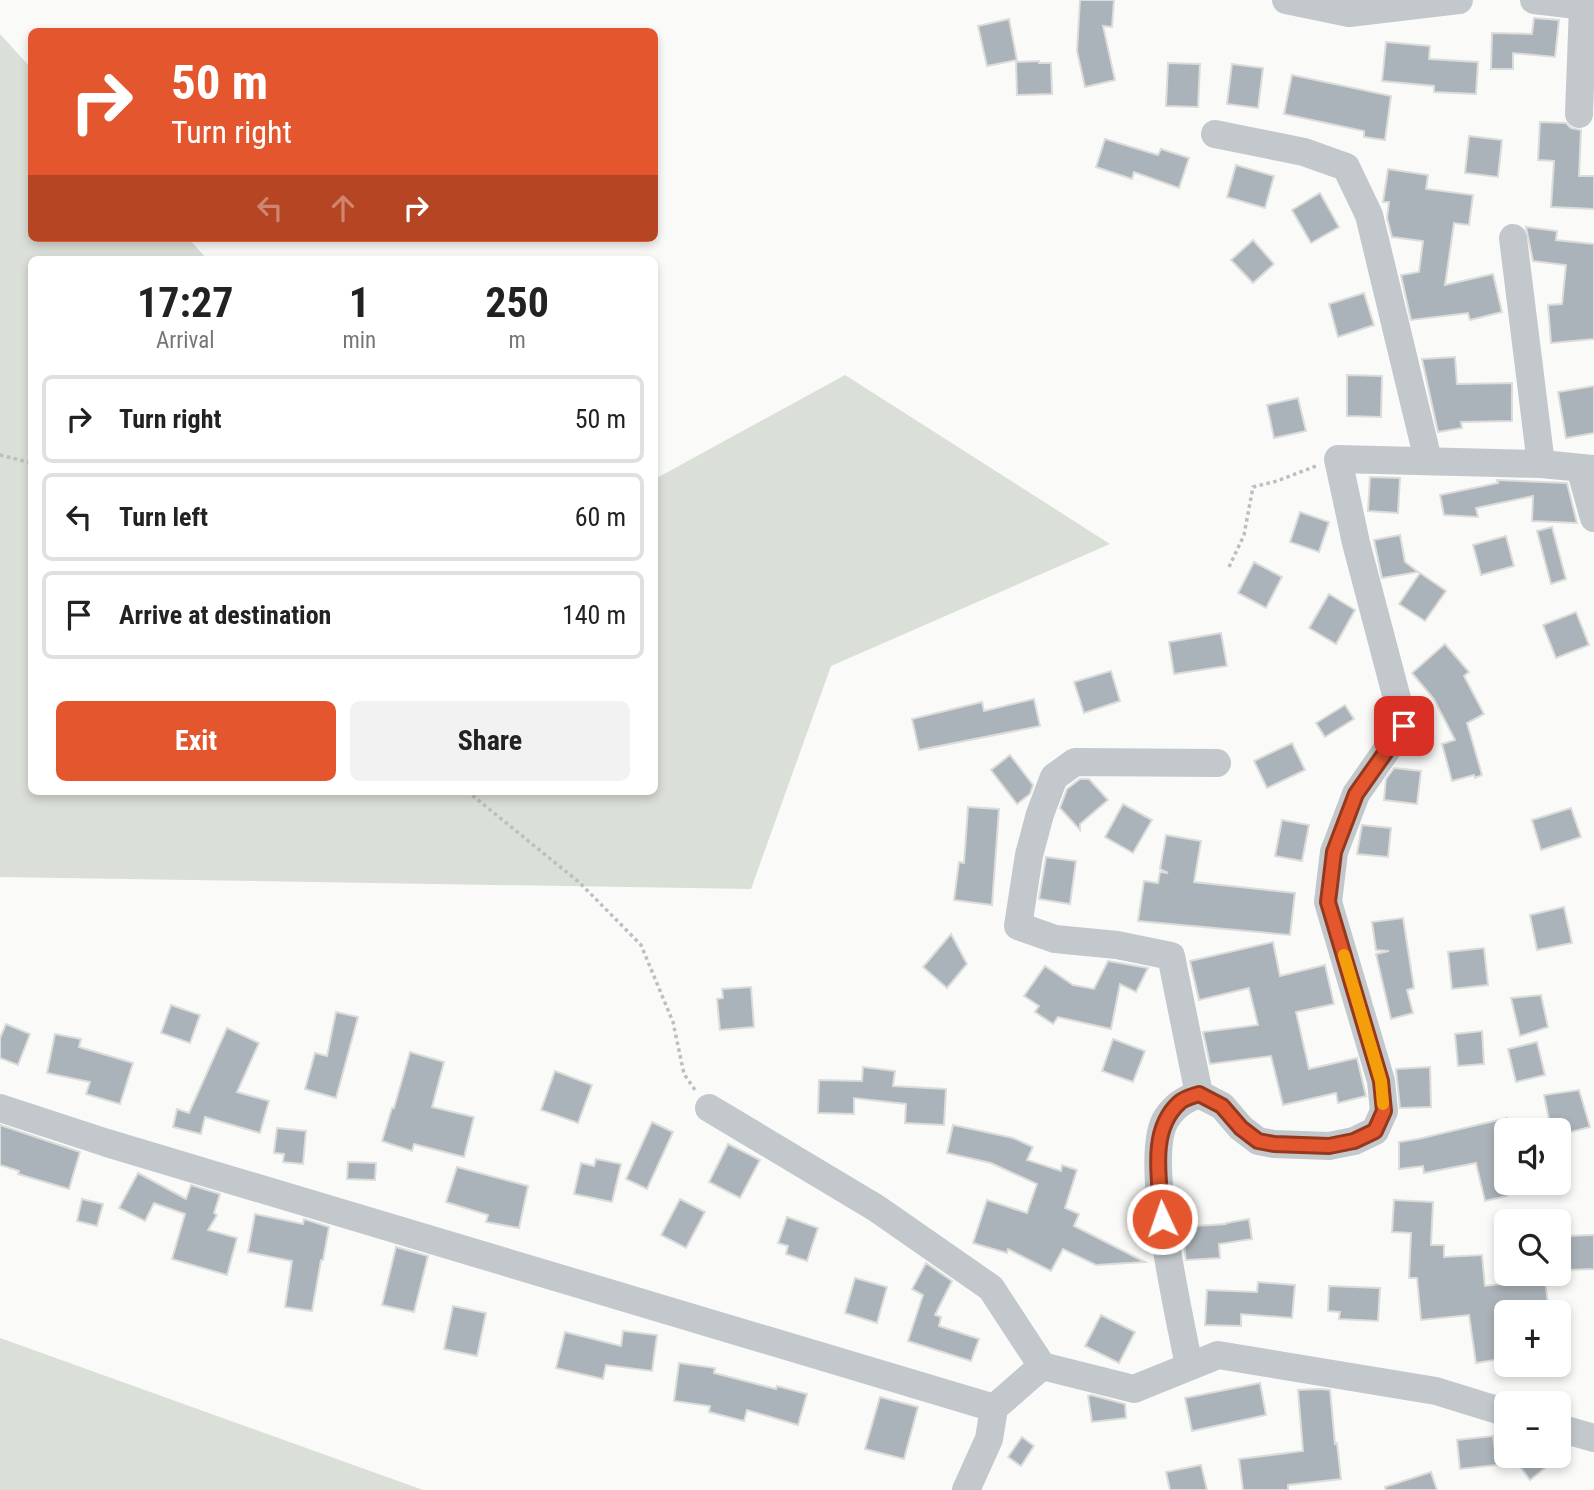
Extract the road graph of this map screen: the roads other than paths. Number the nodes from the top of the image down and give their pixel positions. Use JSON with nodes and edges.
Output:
{"nodes":[{"id":1,"x":1286,"y":0,"type":"edge"},
{"id":2,"x":1459,"y":0,"type":"edge"},
{"id":3,"x":1534,"y":0,"type":"edge"},
{"id":4,"x":1589,"y":7,"type":"edge"},
{"id":5,"x":1579,"y":114,"type":"dead end"},
{"id":6,"x":1215,"y":134,"type":"dead end"},
{"id":7,"x":1513,"y":238,"type":"dead end"},
{"id":8,"x":1429,"y":460,"type":"junction"},
{"id":9,"x":1541,"y":464,"type":"junction"},
{"id":10,"x":1587,"y":469,"type":"edge"},
{"id":11,"x":1594,"y":518,"type":"edge"},
{"id":12,"x":1217,"y":763,"type":"dead end"},
{"id":13,"x":1199,"y":1094,"type":"junction"},
{"id":14,"x":0,"y":1108,"type":"edge"},
{"id":15,"x":709,"y":1108,"type":"road end"},
{"id":16,"x":1042,"y":1366,"type":"junction"},
{"id":17,"x":1189,"y":1366,"type":"junction"},
{"id":18,"x":993,"y":1408,"type":"junction"},
{"id":19,"x":1494,"y":1409,"type":"edge"},
{"id":20,"x":1571,"y":1431,"type":"edge"},
{"id":21,"x":1594,"y":1438,"type":"edge"},
{"id":22,"x":966,"y":1490,"type":"edge"}],
"edges":[{"from":1,"to":2,"type":"street"},
{"from":3,"to":4,"type":"street"},
{"from":4,"to":5,"type":"street"},
{"from":6,"to":8,"type":"street"},
{"from":7,"to":9,"type":"street"},
{"from":8,"to":9,"type":"street"},
{"from":8,"to":13,"type":"street"},
{"from":9,"to":10,"type":"street"},
{"from":10,"to":11,"type":"street"},
{"from":12,"to":13,"type":"street"},
{"from":13,"to":17,"type":"street"},
{"from":14,"to":18,"type":"street"},
{"from":15,"to":16,"type":"street"},
{"from":16,"to":17,"type":"street"},
{"from":16,"to":18,"type":"street"},
{"from":17,"to":19,"type":"street"},
{"from":18,"to":22,"type":"street"},
{"from":20,"to":21,"type":"street"}]}
